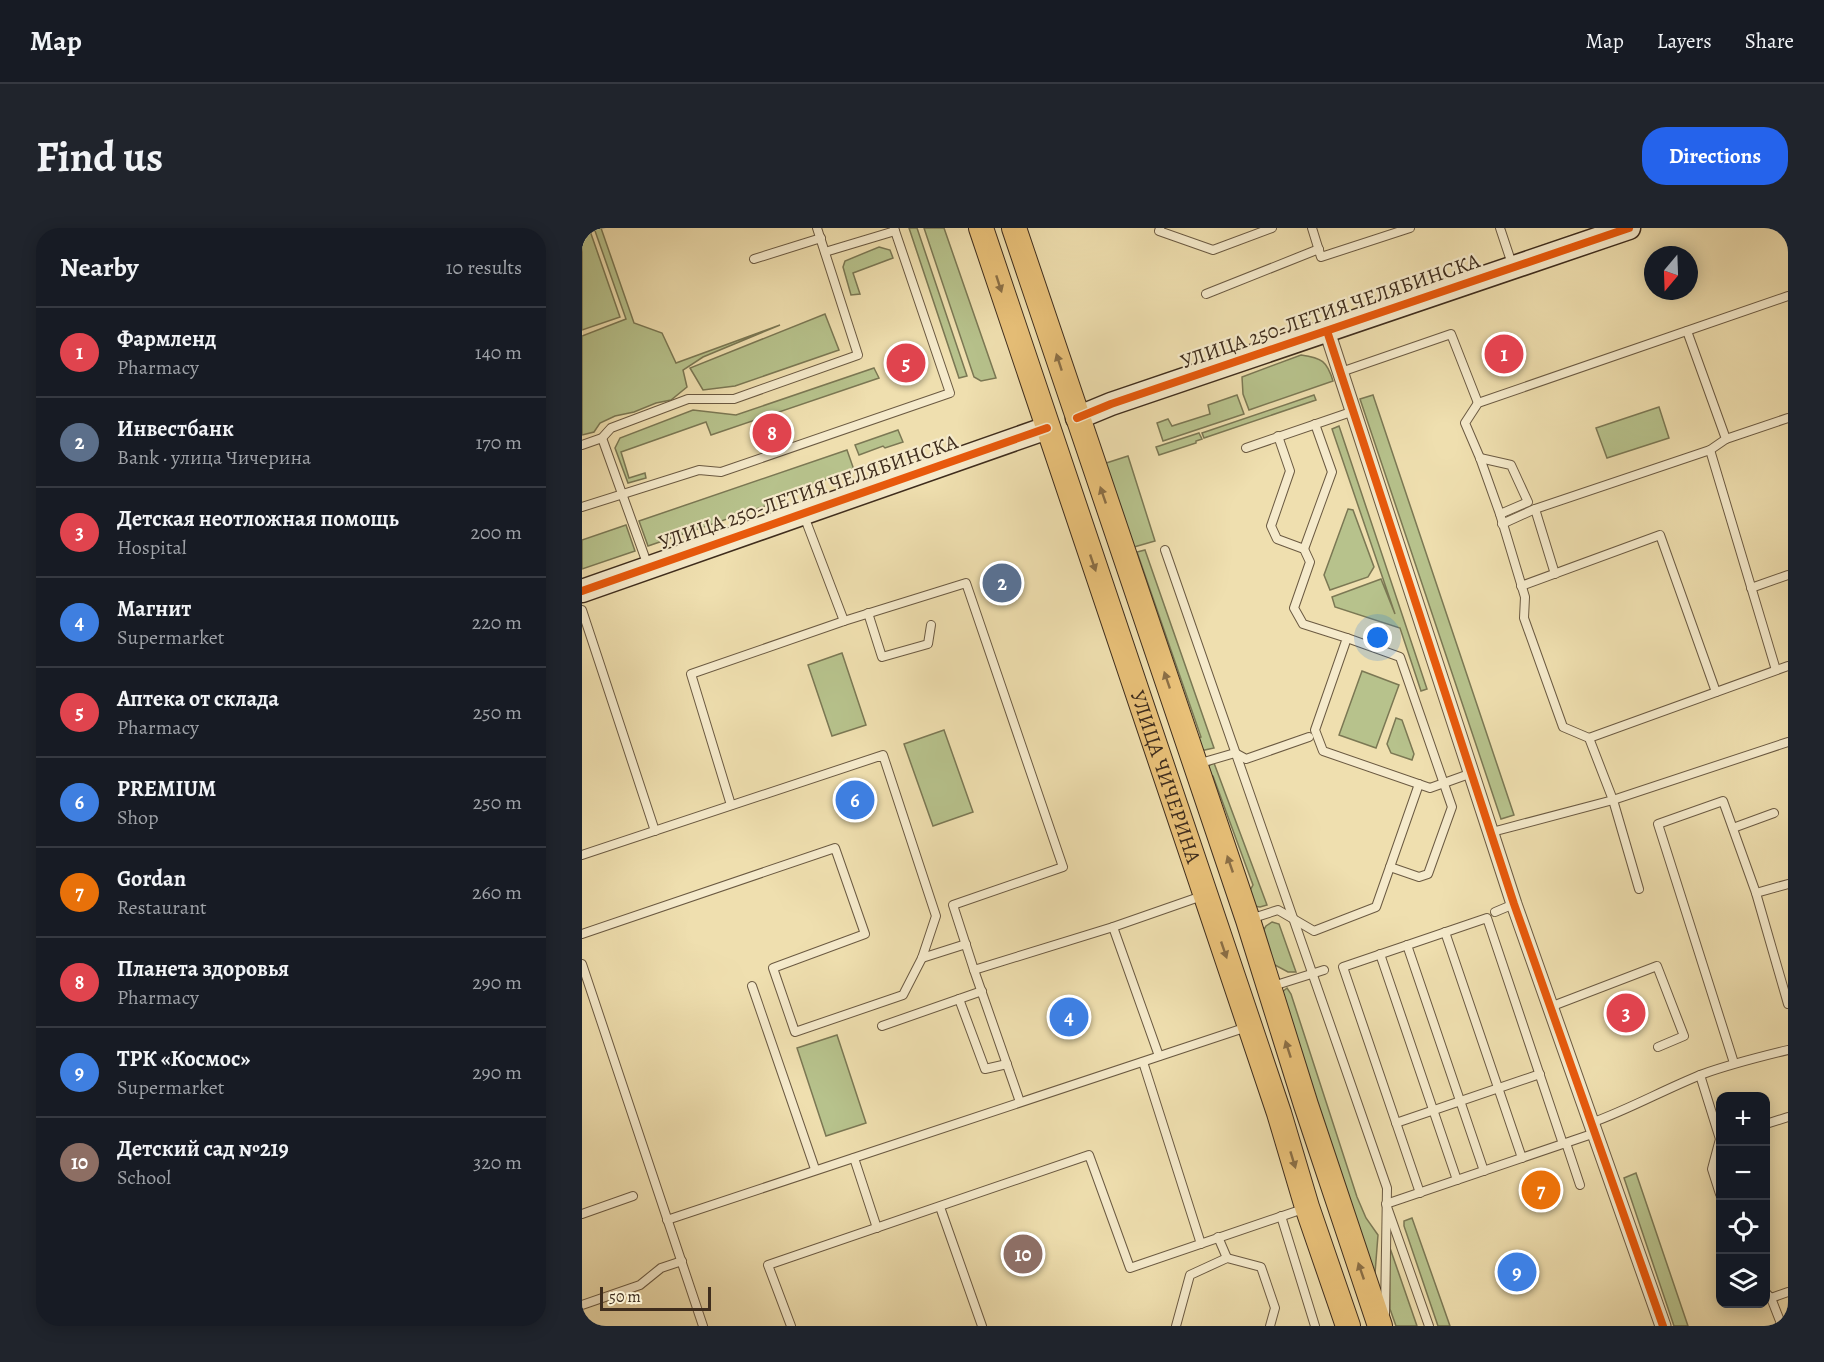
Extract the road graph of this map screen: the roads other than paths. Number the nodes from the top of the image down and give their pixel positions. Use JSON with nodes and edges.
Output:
{"nodes":[{"id":1,"x":817,"y":228,"type":"edge"},
{"id":2,"x":981,"y":228,"type":"edge"},
{"id":3,"x":1014,"y":228,"type":"edge"},
{"id":4,"x":1160,"y":228,"type":"edge"},
{"id":5,"x":1272,"y":228,"type":"edge"},
{"id":6,"x":1312,"y":228,"type":"edge"},
{"id":7,"x":1410,"y":228,"type":"edge"},
{"id":8,"x":1500,"y":228,"type":"edge"},
{"id":9,"x":1629,"y":228,"type":"edge"},
{"id":10,"x":895,"y":230,"type":"edge"},
{"id":11,"x":821,"y":238,"type":"junction"},
{"id":12,"x":1319,"y":249,"type":"junction"},
{"id":13,"x":825,"y":252,"type":"junction"},
{"id":14,"x":754,"y":259,"type":"dead end"},
{"id":15,"x":1513,"y":268,"type":"junction"},
{"id":16,"x":1206,"y":294,"type":"dead end"},
{"id":17,"x":1788,"y":297,"type":"edge"},
{"id":18,"x":1687,"y":331,"type":"junction"},
{"id":19,"x":1327,"y":332,"type":"junction"},
{"id":20,"x":1341,"y":372,"type":"junction"},
{"id":21,"x":1478,"y":403,"type":"junction"},
{"id":22,"x":1354,"y":411,"type":"junction"},
{"id":23,"x":1077,"y":418,"type":"junction"},
{"id":24,"x":1788,"y":418,"type":"edge"},
{"id":25,"x":1316,"y":424,"type":"junction"},
{"id":26,"x":1047,"y":428,"type":"junction"},
{"id":27,"x":1278,"y":436,"type":"junction"},
{"id":28,"x":602,"y":438,"type":"junction"},
{"id":29,"x":1726,"y":439,"type":"junction"},
{"id":30,"x":582,"y":445,"type":"edge"},
{"id":31,"x":1246,"y":448,"type":"dead end"},
{"id":32,"x":1710,"y":450,"type":"junction"},
{"id":33,"x":1480,"y":458,"type":"junction"},
{"id":34,"x":621,"y":493,"type":"junction"},
{"id":35,"x":582,"y":507,"type":"edge"},
{"id":36,"x":1535,"y":509,"type":"junction"},
{"id":37,"x":803,"y":513,"type":"junction"},
{"id":38,"x":1500,"y":514,"type":"junction"},
{"id":39,"x":1502,"y":524,"type":"junction"},
{"id":40,"x":1304,"y":549,"type":"junction"},
{"id":41,"x":1165,"y":550,"type":"dead end"},
{"id":42,"x":649,"y":567,"type":"junction"},
{"id":43,"x":1555,"y":574,"type":"junction"},
{"id":44,"x":1788,"y":574,"type":"edge"},
{"id":45,"x":1521,"y":586,"type":"junction"},
{"id":46,"x":1752,"y":588,"type":"junction"},
{"id":47,"x":582,"y":591,"type":"edge"},
{"id":48,"x":582,"y":610,"type":"edge"},
{"id":49,"x":868,"y":613,"type":"junction"},
{"id":50,"x":844,"y":621,"type":"junction"},
{"id":51,"x":931,"y":625,"type":"dead end"},
{"id":52,"x":1347,"y":638,"type":"junction"},
{"id":53,"x":1788,"y":666,"type":"edge"},
{"id":54,"x":1776,"y":670,"type":"junction"},
{"id":55,"x":1716,"y":692,"type":"junction"},
{"id":56,"x":1309,"y":737,"type":"dead end"},
{"id":57,"x":1589,"y":738,"type":"junction"},
{"id":58,"x":1788,"y":742,"type":"edge"},
{"id":59,"x":1235,"y":753,"type":"junction"},
{"id":60,"x":1196,"y":764,"type":"junction"},
{"id":61,"x":1472,"y":772,"type":"junction"},
{"id":62,"x":1444,"y":783,"type":"junction"},
{"id":63,"x":1419,"y":784,"type":"junction"},
{"id":64,"x":1613,"y":800,"type":"junction"},
{"id":65,"x":731,"y":805,"type":"junction"},
{"id":66,"x":1774,"y":813,"type":"dead end"},
{"id":67,"x":1733,"y":828,"type":"junction"},
{"id":68,"x":655,"y":831,"type":"junction"},
{"id":69,"x":1492,"y":832,"type":"junction"},
{"id":70,"x":582,"y":855,"type":"edge"},
{"id":71,"x":1390,"y":867,"type":"junction"},
{"id":72,"x":1788,"y":884,"type":"edge"},
{"id":73,"x":1639,"y":889,"type":"dead end"},
{"id":74,"x":1756,"y":893,"type":"junction"},
{"id":75,"x":1205,"y":895,"type":"junction"},
{"id":76,"x":1514,"y":903,"type":"junction"},
{"id":77,"x":1495,"y":912,"type":"dead end"},
{"id":78,"x":1292,"y":918,"type":"junction"},
{"id":79,"x":1248,"y":920,"type":"junction"},
{"id":80,"x":1113,"y":927,"type":"junction"},
{"id":81,"x":1445,"y":932,"type":"junction"},
{"id":82,"x":582,"y":934,"type":"edge"},
{"id":83,"x":966,"y":944,"type":"junction"},
{"id":84,"x":1407,"y":945,"type":"junction"},
{"id":85,"x":1380,"y":954,"type":"junction"},
{"id":86,"x":922,"y":958,"type":"junction"},
{"id":87,"x":582,"y":964,"type":"edge"},
{"id":88,"x":974,"y":970,"type":"junction"},
{"id":89,"x":1324,"y":970,"type":"dead end"},
{"id":90,"x":1314,"y":973,"type":"junction"},
{"id":91,"x":752,"y":986,"type":"dead end"},
{"id":92,"x":1269,"y":987,"type":"junction"},
{"id":93,"x":982,"y":991,"type":"junction"},
{"id":94,"x":959,"y":999,"type":"junction"},
{"id":95,"x":1788,"y":1004,"type":"edge"},
{"id":96,"x":1550,"y":1007,"type":"junction"},
{"id":97,"x":882,"y":1026,"type":"dead end"},
{"id":98,"x":1250,"y":1026,"type":"junction"},
{"id":99,"x":1658,"y":1047,"type":"dead end"},
{"id":100,"x":1788,"y":1050,"type":"edge"},
{"id":101,"x":1160,"y":1056,"type":"junction"},
{"id":102,"x":1143,"y":1062,"type":"junction"},
{"id":103,"x":1734,"y":1063,"type":"junction"},
{"id":104,"x":1007,"y":1064,"type":"junction"},
{"id":105,"x":1540,"y":1074,"type":"junction"},
{"id":106,"x":1700,"y":1075,"type":"junction"},
{"id":107,"x":1498,"y":1088,"type":"junction"},
{"id":108,"x":1460,"y":1101,"type":"junction"},
{"id":109,"x":1020,"y":1102,"type":"junction"},
{"id":110,"x":1306,"y":1105,"type":"junction"},
{"id":111,"x":1433,"y":1110,"type":"junction"},
{"id":112,"x":1279,"y":1113,"type":"junction"},
{"id":113,"x":1788,"y":1117,"type":"edge"},
{"id":114,"x":1396,"y":1123,"type":"junction"},
{"id":115,"x":1770,"y":1123,"type":"edge"},
{"id":116,"x":1716,"y":1126,"type":"edge"},
{"id":117,"x":1593,"y":1128,"type":"junction"},
{"id":118,"x":1565,"y":1143,"type":"junction"},
{"id":119,"x":1716,"y":1154,"type":"edge"},
{"id":120,"x":854,"y":1158,"type":"junction"},
{"id":121,"x":1522,"y":1158,"type":"junction"},
{"id":122,"x":815,"y":1169,"type":"junction"},
{"id":123,"x":1484,"y":1171,"type":"junction"},
{"id":124,"x":1457,"y":1180,"type":"junction"},
{"id":125,"x":1716,"y":1181,"type":"edge"},
{"id":126,"x":1580,"y":1185,"type":"dead end"},
{"id":127,"x":1420,"y":1193,"type":"junction"},
{"id":128,"x":633,"y":1196,"type":"dead end"},
{"id":129,"x":1386,"y":1204,"type":"junction"},
{"id":130,"x":940,"y":1207,"type":"junction"},
{"id":131,"x":1307,"y":1207,"type":"junction"},
{"id":132,"x":582,"y":1214,"type":"edge"},
{"id":133,"x":1281,"y":1216,"type":"junction"},
{"id":134,"x":667,"y":1220,"type":"junction"},
{"id":135,"x":877,"y":1228,"type":"junction"},
{"id":136,"x":1218,"y":1238,"type":"junction"},
{"id":137,"x":1201,"y":1244,"type":"junction"},
{"id":138,"x":1227,"y":1258,"type":"junction"},
{"id":139,"x":682,"y":1261,"type":"junction"},
{"id":140,"x":1788,"y":1292,"type":"edge"},
{"id":141,"x":1770,"y":1295,"type":"edge"},
{"id":142,"x":1770,"y":1299,"type":"edge"},
{"id":143,"x":582,"y":1305,"type":"edge"},
{"id":144,"x":703,"y":1326,"type":"edge"},
{"id":145,"x":791,"y":1326,"type":"edge"},
{"id":146,"x":981,"y":1326,"type":"edge"},
{"id":147,"x":1176,"y":1326,"type":"edge"},
{"id":148,"x":1270,"y":1326,"type":"edge"},
{"id":149,"x":1315,"y":1326,"type":"edge"},
{"id":150,"x":1347,"y":1326,"type":"edge"},
{"id":151,"x":1380,"y":1326,"type":"edge"},
{"id":152,"x":1385,"y":1326,"type":"edge"},
{"id":153,"x":1429,"y":1326,"type":"edge"},
{"id":154,"x":1663,"y":1326,"type":"edge"},
{"id":155,"x":1782,"y":1326,"type":"edge"}],
"edges":[{"from":1,"to":11,"type":"lane"},
{"from":2,"to":26,"type":"main road","name":"УЛИЦА ЧИЧЕРИНА","one_way":true},
{"from":23,"to":3,"type":"main road","name":"УЛИЦА ЧИЧЕРИНА","one_way":true},
{"from":4,"to":5,"type":"lane"},
{"from":6,"to":12,"type":"lane"},
{"from":7,"to":12,"type":"lane"},
{"from":8,"to":15,"type":"lane"},
{"from":9,"to":15,"type":"street","name":"УЛИЦА 250-ЛЕТИЯ ЧЕЛЯБИНСКА"},
{"from":10,"to":13,"type":"lane"},
{"from":10,"to":34,"type":"lane"},
{"from":11,"to":13,"type":"lane"},
{"from":11,"to":14,"type":"lane"},
{"from":12,"to":16,"type":"lane"},
{"from":13,"to":28,"type":"lane"},
{"from":15,"to":19,"type":"street","name":"УЛИЦА 250-ЛЕТИЯ ЧЕЛЯБИНСКА"},
{"from":17,"to":18,"type":"lane"},
{"from":18,"to":21,"type":"lane"},
{"from":18,"to":29,"type":"lane"},
{"from":19,"to":20,"type":"street"},
{"from":19,"to":23,"type":"street","name":"УЛИЦА 250-ЛЕТИЯ ЧЕЛЯБИНСКА"},
{"from":20,"to":21,"type":"lane"},
{"from":20,"to":22,"type":"street"},
{"from":21,"to":33,"type":"lane"},
{"from":22,"to":25,"type":"lane"},
{"from":22,"to":61,"type":"street"},
{"from":23,"to":26,"type":"main road","name":"УЛИЦА 250-ЛЕТИЯ ЧЕЛЯБИНСКА"},
{"from":60,"to":23,"type":"main road","name":"УЛИЦА ЧИЧЕРИНА","one_way":true},
{"from":24,"to":29,"type":"lane"},
{"from":25,"to":27,"type":"lane"},
{"from":25,"to":40,"type":"lane"},
{"from":26,"to":37,"type":"street","name":"УЛИЦА 250-ЛЕТИЯ ЧЕЛЯБИНСКА"},
{"from":26,"to":75,"type":"main road","name":"УЛИЦА ЧИЧЕРИНА","one_way":true},
{"from":27,"to":31,"type":"lane"},
{"from":27,"to":40,"type":"lane"},
{"from":28,"to":30,"type":"lane"},
{"from":28,"to":34,"type":"lane"},
{"from":29,"to":32,"type":"lane"},
{"from":32,"to":36,"type":"lane"},
{"from":32,"to":46,"type":"lane"},
{"from":33,"to":38,"type":"lane"},
{"from":33,"to":38,"type":"lane"},
{"from":34,"to":35,"type":"lane"},
{"from":34,"to":42,"type":"lane"},
{"from":36,"to":39,"type":"lane"},
{"from":36,"to":43,"type":"lane"},
{"from":37,"to":42,"type":"street","name":"УЛИЦА 250-ЛЕТИЯ ЧЕЛЯБИНСКА"},
{"from":37,"to":50,"type":"lane"},
{"from":38,"to":39,"type":"lane"},
{"from":39,"to":45,"type":"lane"},
{"from":40,"to":52,"type":"lane"},
{"from":41,"to":59,"type":"lane"},
{"from":42,"to":47,"type":"street","name":"УЛИЦА 250-ЛЕТИЯ ЧЕЛЯБИНСКА"},
{"from":43,"to":45,"type":"lane"},
{"from":43,"to":55,"type":"lane"},
{"from":44,"to":46,"type":"lane"},
{"from":45,"to":57,"type":"lane"},
{"from":46,"to":54,"type":"lane"},
{"from":48,"to":68,"type":"lane"},
{"from":49,"to":50,"type":"lane"},
{"from":49,"to":51,"type":"lane"},
{"from":49,"to":83,"type":"lane"},
{"from":50,"to":65,"type":"lane"},
{"from":52,"to":62,"type":"lane"},
{"from":52,"to":63,"type":"lane"},
{"from":53,"to":54,"type":"lane"},
{"from":54,"to":55,"type":"lane"},
{"from":55,"to":57,"type":"lane"},
{"from":56,"to":59,"type":"lane"},
{"from":57,"to":64,"type":"lane"},
{"from":58,"to":64,"type":"lane"},
{"from":59,"to":60,"type":"lane"},
{"from":59,"to":78,"type":"lane"},
{"from":79,"to":60,"type":"main road","name":"УЛИЦА ЧИЧЕРИНА","one_way":true},
{"from":61,"to":62,"type":"lane"},
{"from":61,"to":69,"type":"street"},
{"from":62,"to":63,"type":"lane"},
{"from":62,"to":71,"type":"lane"},
{"from":63,"to":71,"type":"lane"},
{"from":64,"to":69,"type":"lane"},
{"from":64,"to":73,"type":"lane"},
{"from":65,"to":68,"type":"lane"},
{"from":65,"to":86,"type":"lane"},
{"from":66,"to":67,"type":"lane"},
{"from":67,"to":74,"type":"lane"},
{"from":67,"to":103,"type":"lane"},
{"from":68,"to":70,"type":"lane"},
{"from":69,"to":76,"type":"street"},
{"from":71,"to":78,"type":"lane"},
{"from":72,"to":74,"type":"lane"},
{"from":74,"to":95,"type":"lane"},
{"from":75,"to":80,"type":"lane"},
{"from":75,"to":98,"type":"main road","name":"УЛИЦА ЧИЧЕРИНА","one_way":true},
{"from":76,"to":77,"type":"lane"},
{"from":76,"to":96,"type":"street"},
{"from":78,"to":79,"type":"lane"},
{"from":78,"to":90,"type":"lane"},
{"from":79,"to":92,"type":"main road","name":"УЛИЦА ЧИЧЕРИНА"},
{"from":80,"to":88,"type":"lane"},
{"from":80,"to":101,"type":"lane"},
{"from":81,"to":84,"type":"lane"},
{"from":81,"to":105,"type":"lane"},
{"from":81,"to":107,"type":"lane"},
{"from":82,"to":86,"type":"lane"},
{"from":83,"to":86,"type":"lane"},
{"from":83,"to":88,"type":"lane"},
{"from":84,"to":85,"type":"lane"},
{"from":84,"to":108,"type":"lane"},
{"from":85,"to":111,"type":"lane"},
{"from":85,"to":114,"type":"lane"},
{"from":87,"to":134,"type":"lane"},
{"from":88,"to":93,"type":"lane"},
{"from":89,"to":90,"type":"lane"},
{"from":90,"to":92,"type":"lane"},
{"from":90,"to":129,"type":"lane"},
{"from":91,"to":122,"type":"lane"},
{"from":110,"to":92,"type":"main road","name":"УЛИЦА ЧИЧЕРИНА","one_way":true},
{"from":93,"to":94,"type":"lane"},
{"from":93,"to":104,"type":"lane"},
{"from":94,"to":97,"type":"lane"},
{"from":94,"to":104,"type":"lane"},
{"from":96,"to":99,"type":"lane"},
{"from":96,"to":117,"type":"street"},
{"from":98,"to":101,"type":"lane"},
{"from":98,"to":112,"type":"main road","name":"УЛИЦА ЧИЧЕРИНА"},
{"from":100,"to":103,"type":"lane"},
{"from":101,"to":102,"type":"lane"},
{"from":102,"to":109,"type":"lane"},
{"from":102,"to":137,"type":"lane"},
{"from":103,"to":106,"type":"lane"},
{"from":104,"to":109,"type":"lane"},
{"from":105,"to":107,"type":"lane"},
{"from":105,"to":118,"type":"lane"},
{"from":106,"to":116,"type":"lane"},
{"from":106,"to":117,"type":"lane"},
{"from":107,"to":108,"type":"lane"},
{"from":107,"to":121,"type":"lane"},
{"from":108,"to":111,"type":"lane"},
{"from":108,"to":123,"type":"lane"},
{"from":109,"to":120,"type":"lane"},
{"from":110,"to":112,"type":"main road"},
{"from":151,"to":110,"type":"main road","name":"УЛИЦА ЧИЧЕРИНА","one_way":true},
{"from":111,"to":114,"type":"lane"},
{"from":111,"to":124,"type":"lane"},
{"from":112,"to":131,"type":"main road","name":"УЛИЦА ЧИЧЕРИНА","one_way":true},
{"from":113,"to":115,"type":"lane"},
{"from":114,"to":127,"type":"lane"},
{"from":117,"to":118,"type":"lane"},
{"from":117,"to":154,"type":"street"},
{"from":118,"to":121,"type":"lane"},
{"from":118,"to":126,"type":"lane"},
{"from":119,"to":125,"type":"lane"},
{"from":120,"to":122,"type":"lane"},
{"from":120,"to":135,"type":"lane"},
{"from":121,"to":123,"type":"lane"},
{"from":122,"to":134,"type":"lane"},
{"from":123,"to":124,"type":"lane"},
{"from":124,"to":127,"type":"lane"},
{"from":127,"to":129,"type":"lane"},
{"from":128,"to":132,"type":"lane"},
{"from":129,"to":152,"type":"lane"},
{"from":129,"to":153,"type":"lane"},
{"from":130,"to":135,"type":"lane"},
{"from":130,"to":137,"type":"lane"},
{"from":130,"to":146,"type":"lane"},
{"from":131,"to":133,"type":"lane"},
{"from":131,"to":150,"type":"main road","name":"УЛИЦА ЧИЧЕРИНА"},
{"from":133,"to":136,"type":"lane"},
{"from":133,"to":149,"type":"lane"},
{"from":134,"to":139,"type":"lane"},
{"from":135,"to":145,"type":"lane"},
{"from":136,"to":137,"type":"lane"},
{"from":136,"to":138,"type":"lane"},
{"from":138,"to":147,"type":"lane"},
{"from":138,"to":148,"type":"lane"},
{"from":139,"to":143,"type":"lane"},
{"from":139,"to":144,"type":"lane"},
{"from":140,"to":141,"type":"lane"},
{"from":142,"to":155,"type":"lane"}]}
